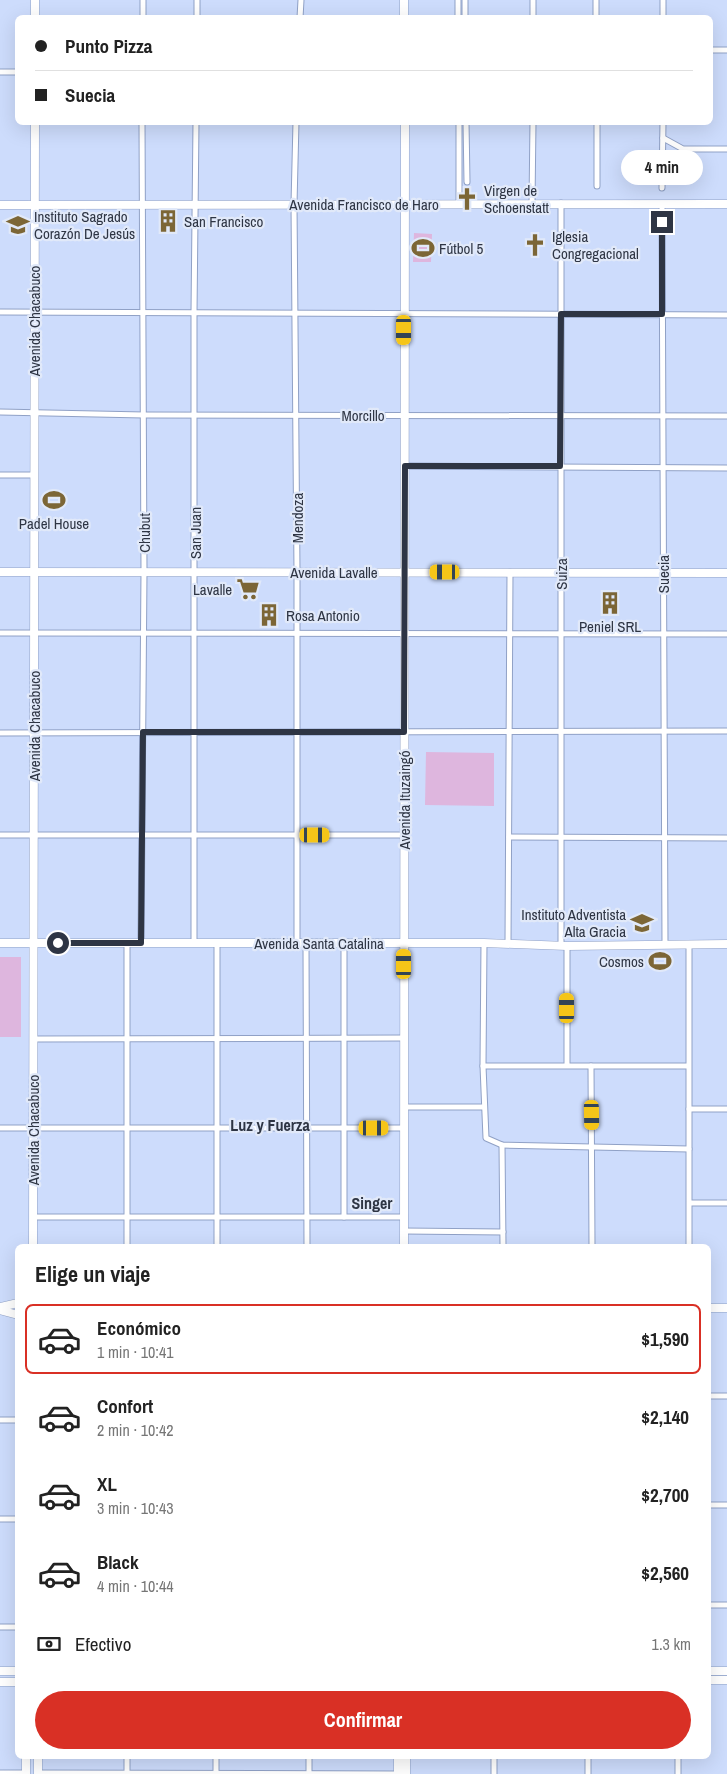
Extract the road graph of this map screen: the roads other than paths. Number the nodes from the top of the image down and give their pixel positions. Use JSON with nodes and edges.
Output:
{"nodes":[{"id":1,"x":36,"y":0,"type":"edge"},
{"id":2,"x":143,"y":0,"type":"edge"},
{"id":3,"x":197,"y":0,"type":"edge"},
{"id":4,"x":301,"y":0,"type":"edge"},
{"id":5,"x":404,"y":0,"type":"edge"},
{"id":6,"x":458,"y":0,"type":"edge"},
{"id":7,"x":465,"y":0,"type":"edge"},
{"id":8,"x":533,"y":0,"type":"edge"},
{"id":9,"x":596,"y":0,"type":"edge"},
{"id":10,"x":663,"y":0,"type":"edge"},
{"id":11,"x":35,"y":15,"type":"edge"},
{"id":12,"x":143,"y":15,"type":"edge"},
{"id":13,"x":197,"y":15,"type":"edge"},
{"id":14,"x":300,"y":15,"type":"edge"},
{"id":15,"x":404,"y":15,"type":"edge"},
{"id":16,"x":458,"y":15,"type":"edge"},
{"id":17,"x":465,"y":15,"type":"edge"},
{"id":18,"x":532,"y":15,"type":"edge"},
{"id":19,"x":596,"y":15,"type":"edge"},
{"id":20,"x":663,"y":15,"type":"edge"},
{"id":21,"x":713,"y":50,"type":"edge"},
{"id":22,"x":727,"y":50,"type":"edge"},
{"id":23,"x":0,"y":72,"type":"edge"},
{"id":24,"x":15,"y":72,"type":"edge"},
{"id":25,"x":35,"y":125,"type":"edge"},
{"id":26,"x":142,"y":125,"type":"edge"},
{"id":27,"x":196,"y":125,"type":"edge"},
{"id":28,"x":296,"y":125,"type":"edge"},
{"id":29,"x":404,"y":125,"type":"edge"},
{"id":30,"x":459,"y":125,"type":"edge"},
{"id":31,"x":466,"y":125,"type":"edge"},
{"id":32,"x":532,"y":125,"type":"edge"},
{"id":33,"x":597,"y":125,"type":"edge"},
{"id":34,"x":663,"y":125,"type":"edge"},
{"id":35,"x":662,"y":138,"type":"junction"},
{"id":36,"x":727,"y":149,"type":"edge"},
{"id":37,"x":467,"y":182,"type":"dead end"},
{"id":38,"x":597,"y":186,"type":"dead end"},
{"id":39,"x":662,"y":188,"type":"dead end"},
{"id":40,"x":532,"y":203,"type":"junction"},
{"id":41,"x":561,"y":203,"type":"junction"},
{"id":42,"x":141,"y":204,"type":"junction"},
{"id":43,"x":294,"y":204,"type":"junction"},
{"id":44,"x":404,"y":204,"type":"junction"},
{"id":45,"x":459,"y":204,"type":"junction"},
{"id":46,"x":662,"y":204,"type":"junction"},
{"id":47,"x":727,"y":204,"type":"edge"},
{"id":48,"x":0,"y":205,"type":"edge"},
{"id":49,"x":34,"y":205,"type":"junction"},
{"id":50,"x":195,"y":205,"type":"junction"},
{"id":51,"x":0,"y":312,"type":"edge"},
{"id":52,"x":34,"y":312,"type":"junction"},
{"id":53,"x":143,"y":313,"type":"junction"},
{"id":54,"x":194,"y":313,"type":"junction"},
{"id":55,"x":295,"y":313,"type":"junction"},
{"id":56,"x":404,"y":314,"type":"junction"},
{"id":57,"x":561,"y":314,"type":"junction"},
{"id":58,"x":662,"y":314,"type":"junction"},
{"id":59,"x":727,"y":315,"type":"edge"},
{"id":60,"x":0,"y":412,"type":"edge"},
{"id":61,"x":34,"y":412,"type":"junction"},
{"id":62,"x":144,"y":415,"type":"junction"},
{"id":63,"x":195,"y":415,"type":"junction"},
{"id":64,"x":296,"y":415,"type":"junction"},
{"id":65,"x":404,"y":416,"type":"junction"},
{"id":66,"x":561,"y":416,"type":"junction"},
{"id":67,"x":663,"y":416,"type":"junction"},
{"id":68,"x":727,"y":416,"type":"edge"},
{"id":69,"x":405,"y":466,"type":"junction"},
{"id":70,"x":560,"y":466,"type":"junction"},
{"id":71,"x":663,"y":468,"type":"junction"},
{"id":72,"x":727,"y":468,"type":"edge"},
{"id":73,"x":0,"y":475,"type":"edge"},
{"id":74,"x":34,"y":475,"type":"junction"},
{"id":75,"x":0,"y":572,"type":"edge"},
{"id":76,"x":34,"y":572,"type":"junction"},
{"id":77,"x":144,"y":572,"type":"junction"},
{"id":78,"x":195,"y":572,"type":"junction"},
{"id":79,"x":297,"y":572,"type":"junction"},
{"id":80,"x":404,"y":572,"type":"junction"},
{"id":81,"x":510,"y":572,"type":"junction"},
{"id":82,"x":561,"y":572,"type":"junction"},
{"id":83,"x":663,"y":573,"type":"junction"},
{"id":84,"x":727,"y":573,"type":"edge"},
{"id":85,"x":0,"y":633,"type":"edge"},
{"id":86,"x":34,"y":633,"type":"junction"},
{"id":87,"x":144,"y":633,"type":"junction"},
{"id":88,"x":195,"y":634,"type":"junction"},
{"id":89,"x":297,"y":634,"type":"junction"},
{"id":90,"x":404,"y":634,"type":"junction"},
{"id":91,"x":510,"y":634,"type":"junction"},
{"id":92,"x":561,"y":634,"type":"junction"},
{"id":93,"x":664,"y":634,"type":"junction"},
{"id":94,"x":727,"y":634,"type":"edge"},
{"id":95,"x":664,"y":731,"type":"junction"},
{"id":96,"x":727,"y":731,"type":"edge"},
{"id":97,"x":143,"y":732,"type":"junction"},
{"id":98,"x":195,"y":732,"type":"junction"},
{"id":99,"x":297,"y":732,"type":"junction"},
{"id":100,"x":404,"y":732,"type":"junction"},
{"id":101,"x":510,"y":732,"type":"junction"},
{"id":102,"x":561,"y":732,"type":"junction"},
{"id":103,"x":0,"y":733,"type":"edge"},
{"id":104,"x":34,"y":733,"type":"junction"},
{"id":105,"x":0,"y":835,"type":"edge"},
{"id":106,"x":34,"y":835,"type":"junction"},
{"id":107,"x":142,"y":835,"type":"junction"},
{"id":108,"x":194,"y":835,"type":"junction"},
{"id":109,"x":297,"y":835,"type":"junction"},
{"id":110,"x":404,"y":835,"type":"junction"},
{"id":111,"x":509,"y":837,"type":"junction"},
{"id":112,"x":561,"y":837,"type":"junction"},
{"id":113,"x":664,"y":838,"type":"junction"},
{"id":114,"x":727,"y":838,"type":"edge"},
{"id":115,"x":0,"y":943,"type":"edge"},
{"id":116,"x":34,"y":943,"type":"junction"},
{"id":117,"x":127,"y":943,"type":"junction"},
{"id":118,"x":141,"y":943,"type":"junction"},
{"id":119,"x":194,"y":943,"type":"junction"},
{"id":120,"x":217,"y":943,"type":"junction"},
{"id":121,"x":297,"y":943,"type":"junction"},
{"id":122,"x":306,"y":943,"type":"junction"},
{"id":123,"x":344,"y":943,"type":"junction"},
{"id":124,"x":404,"y":944,"type":"junction"},
{"id":125,"x":484,"y":944,"type":"junction"},
{"id":126,"x":508,"y":944,"type":"junction"},
{"id":127,"x":665,"y":944,"type":"junction"},
{"id":128,"x":689,"y":944,"type":"junction"},
{"id":129,"x":727,"y":944,"type":"edge"},
{"id":130,"x":564,"y":946,"type":"junction"},
{"id":131,"x":126,"y":1038,"type":"junction"},
{"id":132,"x":306,"y":1038,"type":"junction"},
{"id":133,"x":344,"y":1038,"type":"junction"},
{"id":134,"x":404,"y":1038,"type":"junction"},
{"id":135,"x":33,"y":1039,"type":"junction"},
{"id":136,"x":217,"y":1039,"type":"junction"},
{"id":137,"x":567,"y":1065,"type":"junction"},
{"id":138,"x":483,"y":1066,"type":"junction"},
{"id":139,"x":591,"y":1066,"type":"junction"},
{"id":140,"x":688,"y":1066,"type":"junction"},
{"id":141,"x":404,"y":1107,"type":"junction"},
{"id":142,"x":484,"y":1107,"type":"junction"},
{"id":143,"x":727,"y":1108,"type":"edge"},
{"id":144,"x":689,"y":1109,"type":"junction"},
{"id":145,"x":0,"y":1128,"type":"edge"},
{"id":146,"x":33,"y":1128,"type":"junction"},
{"id":147,"x":128,"y":1128,"type":"junction"},
{"id":148,"x":217,"y":1128,"type":"junction"},
{"id":149,"x":306,"y":1128,"type":"junction"},
{"id":150,"x":344,"y":1128,"type":"junction"},
{"id":151,"x":404,"y":1128,"type":"junction"},
{"id":152,"x":502,"y":1145,"type":"junction"},
{"id":153,"x":592,"y":1147,"type":"junction"},
{"id":154,"x":690,"y":1149,"type":"junction"},
{"id":155,"x":690,"y":1203,"type":"junction"},
{"id":156,"x":727,"y":1203,"type":"edge"},
{"id":157,"x":33,"y":1216,"type":"junction"},
{"id":158,"x":128,"y":1217,"type":"junction"},
{"id":159,"x":217,"y":1217,"type":"junction"},
{"id":160,"x":307,"y":1217,"type":"junction"},
{"id":161,"x":344,"y":1217,"type":"junction"},
{"id":162,"x":404,"y":1217,"type":"junction"},
{"id":163,"x":404,"y":1232,"type":"junction"},
{"id":164,"x":503,"y":1232,"type":"junction"},
{"id":165,"x":33,"y":1244,"type":"edge"},
{"id":166,"x":127,"y":1244,"type":"edge"},
{"id":167,"x":216,"y":1244,"type":"edge"},
{"id":168,"x":306,"y":1244,"type":"edge"},
{"id":169,"x":404,"y":1244,"type":"edge"},
{"id":170,"x":503,"y":1244,"type":"edge"},
{"id":171,"x":592,"y":1244,"type":"edge"},
{"id":172,"x":689,"y":1244,"type":"edge"},
{"id":173,"x":15,"y":1305,"type":"edge"},
{"id":174,"x":711,"y":1308,"type":"edge"},
{"id":175,"x":727,"y":1308,"type":"edge"},
{"id":176,"x":0,"y":1309,"type":"edge"},
{"id":177,"x":15,"y":1314,"type":"edge"},
{"id":178,"x":711,"y":1396,"type":"edge"},
{"id":179,"x":727,"y":1396,"type":"edge"},
{"id":180,"x":0,"y":1420,"type":"edge"},
{"id":181,"x":15,"y":1420,"type":"edge"},
{"id":182,"x":711,"y":1505,"type":"edge"},
{"id":183,"x":727,"y":1505,"type":"edge"},
{"id":184,"x":0,"y":1519,"type":"edge"},
{"id":185,"x":15,"y":1519,"type":"edge"},
{"id":186,"x":711,"y":1605,"type":"edge"},
{"id":187,"x":727,"y":1605,"type":"edge"},
{"id":188,"x":0,"y":1627,"type":"edge"},
{"id":189,"x":15,"y":1627,"type":"edge"},
{"id":190,"x":0,"y":1671,"type":"edge"},
{"id":191,"x":15,"y":1671,"type":"edge"},
{"id":192,"x":711,"y":1671,"type":"edge"},
{"id":193,"x":727,"y":1671,"type":"edge"},
{"id":194,"x":711,"y":1680,"type":"edge"},
{"id":195,"x":727,"y":1680,"type":"edge"},
{"id":196,"x":0,"y":1682,"type":"edge"},
{"id":197,"x":15,"y":1682,"type":"edge"},
{"id":198,"x":26,"y":1759,"type":"edge"},
{"id":199,"x":38,"y":1759,"type":"edge"},
{"id":200,"x":127,"y":1759,"type":"edge"},
{"id":201,"x":216,"y":1759,"type":"edge"},
{"id":202,"x":309,"y":1759,"type":"edge"},
{"id":203,"x":398,"y":1759,"type":"edge"},
{"id":204,"x":406,"y":1759,"type":"edge"},
{"id":205,"x":494,"y":1759,"type":"edge"},
{"id":206,"x":588,"y":1759,"type":"edge"},
{"id":207,"x":678,"y":1759,"type":"edge"},
{"id":208,"x":0,"y":1773,"type":"edge"},
{"id":209,"x":26,"y":1773,"type":"edge"},
{"id":210,"x":38,"y":1774,"type":"edge"},
{"id":211,"x":127,"y":1774,"type":"edge"},
{"id":212,"x":216,"y":1774,"type":"edge"},
{"id":213,"x":309,"y":1774,"type":"edge"},
{"id":214,"x":398,"y":1774,"type":"edge"},
{"id":215,"x":406,"y":1774,"type":"edge"},
{"id":216,"x":494,"y":1774,"type":"edge"},
{"id":217,"x":588,"y":1774,"type":"edge"},
{"id":218,"x":678,"y":1774,"type":"edge"}],
"edges":[{"from":1,"to":11,"type":"main road"},
{"from":2,"to":12,"type":"street"},
{"from":3,"to":13,"type":"street"},
{"from":4,"to":14,"type":"street"},
{"from":5,"to":15,"type":"main road"},
{"from":6,"to":16,"type":"street"},
{"from":7,"to":17,"type":"street"},
{"from":8,"to":18,"type":"street"},
{"from":9,"to":19,"type":"street"},
{"from":10,"to":20,"type":"street"},
{"from":21,"to":22,"type":"street"},
{"from":23,"to":24,"type":"street"},
{"from":25,"to":49,"type":"main road","name":"Avenida Chacabuco"},
{"from":26,"to":42,"type":"street","name":"Chubut"},
{"from":27,"to":50,"type":"street","name":"San Juan"},
{"from":28,"to":43,"type":"street","name":"Mendoza"},
{"from":29,"to":44,"type":"main road","name":"Avenida Ituzaingó"},
{"from":30,"to":45,"type":"street"},
{"from":31,"to":37,"type":"street"},
{"from":32,"to":40,"type":"street"},
{"from":33,"to":38,"type":"street"},
{"from":34,"to":35,"type":"street"},
{"from":35,"to":36,"type":"street"},
{"from":35,"to":39,"type":"street"},
{"from":40,"to":41,"type":"main road","name":"Avenida Francisco de Haro"},
{"from":40,"to":45,"type":"main road","name":"Avenida Francisco de Haro"},
{"from":41,"to":46,"type":"main road","name":"Avenida Francisco de Haro"},
{"from":41,"to":57,"type":"street","name":"Suiza"},
{"from":42,"to":49,"type":"main road","name":"Avenida Francisco de Haro"},
{"from":42,"to":50,"type":"main road","name":"Avenida Francisco de Haro"},
{"from":42,"to":53,"type":"street","name":"Chubut"},
{"from":43,"to":44,"type":"main road","name":"Avenida Francisco de Haro"},
{"from":43,"to":50,"type":"main road","name":"Avenida Francisco de Haro"},
{"from":43,"to":55,"type":"street","name":"Mendoza"},
{"from":44,"to":45,"type":"main road","name":"Avenida Francisco de Haro"},
{"from":44,"to":56,"type":"main road","name":"Avenida Ituzaingó"},
{"from":46,"to":47,"type":"main road","name":"Avenida Francisco de Haro"},
{"from":46,"to":58,"type":"street","name":"Suecia"},
{"from":48,"to":49,"type":"main road","name":"Avenida Francisco de Haro"},
{"from":49,"to":52,"type":"main road","name":"Avenida Chacabuco"},
{"from":50,"to":54,"type":"street","name":"San Juan"},
{"from":51,"to":52,"type":"street"},
{"from":52,"to":53,"type":"street"},
{"from":52,"to":61,"type":"main road","name":"Avenida Chacabuco"},
{"from":53,"to":54,"type":"street"},
{"from":53,"to":62,"type":"street","name":"Chubut"},
{"from":54,"to":55,"type":"street"},
{"from":54,"to":63,"type":"street","name":"San Juan"},
{"from":55,"to":56,"type":"street"},
{"from":55,"to":64,"type":"street","name":"Mendoza"},
{"from":56,"to":57,"type":"street"},
{"from":56,"to":65,"type":"main road","name":"Avenida Ituzaingó"},
{"from":57,"to":58,"type":"street"},
{"from":57,"to":66,"type":"street","name":"Suiza"},
{"from":58,"to":59,"type":"street"},
{"from":58,"to":67,"type":"street","name":"Suecia"},
{"from":60,"to":61,"type":"street","name":"Morcillo"},
{"from":61,"to":62,"type":"street","name":"Morcillo"},
{"from":61,"to":74,"type":"main road","name":"Avenida Chacabuco"},
{"from":62,"to":63,"type":"street","name":"Morcillo"},
{"from":62,"to":77,"type":"street","name":"Chubut"},
{"from":63,"to":64,"type":"street","name":"Morcillo"},
{"from":63,"to":78,"type":"street","name":"San Juan"},
{"from":64,"to":65,"type":"street","name":"Morcillo"},
{"from":64,"to":79,"type":"street","name":"Mendoza"},
{"from":65,"to":66,"type":"street","name":"Morcillo"},
{"from":65,"to":69,"type":"main road","name":"Avenida Ituzaingó"},
{"from":66,"to":67,"type":"street","name":"Morcillo"},
{"from":66,"to":70,"type":"street","name":"Suiza"},
{"from":67,"to":68,"type":"street","name":"Morcillo"},
{"from":67,"to":71,"type":"street","name":"Suecia"},
{"from":69,"to":70,"type":"street"},
{"from":69,"to":80,"type":"main road","name":"Avenida Ituzaingó"},
{"from":70,"to":71,"type":"street"},
{"from":70,"to":82,"type":"street","name":"Suiza"},
{"from":71,"to":72,"type":"street"},
{"from":71,"to":83,"type":"street","name":"Suecia"},
{"from":73,"to":74,"type":"street"},
{"from":74,"to":76,"type":"main road","name":"Avenida Chacabuco"},
{"from":75,"to":76,"type":"main road","name":"Avenida Lavalle"},
{"from":76,"to":77,"type":"main road","name":"Avenida Lavalle"},
{"from":76,"to":86,"type":"main road","name":"Avenida Chacabuco"},
{"from":77,"to":78,"type":"main road","name":"Avenida Lavalle"},
{"from":77,"to":87,"type":"street","name":"Chubut"},
{"from":78,"to":79,"type":"main road","name":"Avenida Lavalle"},
{"from":78,"to":88,"type":"street","name":"San Juan"},
{"from":79,"to":80,"type":"main road","name":"Avenida Lavalle"},
{"from":79,"to":89,"type":"street","name":"Mendoza"},
{"from":80,"to":81,"type":"main road","name":"Avenida Lavalle"},
{"from":80,"to":90,"type":"main road","name":"Avenida Ituzaingó"},
{"from":81,"to":82,"type":"main road","name":"Avenida Lavalle"},
{"from":81,"to":91,"type":"street"},
{"from":82,"to":83,"type":"main road","name":"Avenida Lavalle"},
{"from":82,"to":92,"type":"street","name":"Suiza"},
{"from":83,"to":84,"type":"main road","name":"Avenida Lavalle"},
{"from":83,"to":93,"type":"street","name":"Suecia"},
{"from":85,"to":86,"type":"street"},
{"from":86,"to":87,"type":"street"},
{"from":86,"to":104,"type":"main road","name":"Avenida Chacabuco"},
{"from":87,"to":88,"type":"street"},
{"from":87,"to":97,"type":"street","name":"Chubut"},
{"from":88,"to":89,"type":"street"},
{"from":88,"to":98,"type":"street","name":"San Juan"},
{"from":89,"to":90,"type":"street"},
{"from":89,"to":99,"type":"street","name":"Mendoza"},
{"from":90,"to":91,"type":"street"},
{"from":90,"to":100,"type":"main road","name":"Avenida Ituzaingó"},
{"from":91,"to":92,"type":"street"},
{"from":91,"to":101,"type":"street"},
{"from":92,"to":93,"type":"street"},
{"from":92,"to":102,"type":"street","name":"Suiza"},
{"from":93,"to":94,"type":"street"},
{"from":93,"to":95,"type":"street","name":"Suecia"},
{"from":95,"to":96,"type":"street"},
{"from":95,"to":102,"type":"street"},
{"from":95,"to":113,"type":"street","name":"Suecia"},
{"from":97,"to":98,"type":"street"},
{"from":97,"to":104,"type":"street"},
{"from":97,"to":107,"type":"street","name":"Chubut"},
{"from":98,"to":99,"type":"street"},
{"from":98,"to":108,"type":"street","name":"San Juan"},
{"from":99,"to":100,"type":"street"},
{"from":99,"to":109,"type":"street","name":"Mendoza"},
{"from":100,"to":101,"type":"street"},
{"from":100,"to":110,"type":"main road","name":"Avenida Ituzaingó"},
{"from":101,"to":102,"type":"street"},
{"from":101,"to":111,"type":"street"},
{"from":102,"to":112,"type":"street","name":"Suiza"},
{"from":103,"to":104,"type":"street"},
{"from":104,"to":106,"type":"main road","name":"Avenida Chacabuco"},
{"from":105,"to":106,"type":"street"},
{"from":106,"to":107,"type":"street"},
{"from":106,"to":116,"type":"main road","name":"Avenida Chacabuco"},
{"from":107,"to":108,"type":"street"},
{"from":107,"to":118,"type":"street","name":"Chubut"},
{"from":108,"to":109,"type":"street"},
{"from":108,"to":119,"type":"street","name":"San Juan"},
{"from":109,"to":110,"type":"street"},
{"from":109,"to":121,"type":"street","name":"Mendoza"},
{"from":110,"to":124,"type":"main road","name":"Avenida Ituzaingó"},
{"from":111,"to":112,"type":"street"},
{"from":111,"to":126,"type":"street"},
{"from":112,"to":113,"type":"street"},
{"from":112,"to":130,"type":"street","name":"Suiza"},
{"from":113,"to":114,"type":"street"},
{"from":113,"to":127,"type":"street","name":"Suecia"},
{"from":115,"to":116,"type":"main road","name":"Avenida Santa Catalina"},
{"from":116,"to":117,"type":"main road","name":"Avenida Santa Catalina"},
{"from":116,"to":135,"type":"main road","name":"Avenida Chacabuco"},
{"from":117,"to":118,"type":"main road","name":"Avenida Santa Catalina"},
{"from":117,"to":131,"type":"street"},
{"from":118,"to":119,"type":"main road","name":"Avenida Santa Catalina"},
{"from":119,"to":120,"type":"main road","name":"Avenida Santa Catalina"},
{"from":120,"to":121,"type":"main road","name":"Avenida Santa Catalina"},
{"from":120,"to":136,"type":"street"},
{"from":121,"to":122,"type":"main road","name":"Avenida Santa Catalina"},
{"from":122,"to":123,"type":"main road","name":"Avenida Santa Catalina"},
{"from":122,"to":132,"type":"street"},
{"from":123,"to":124,"type":"main road","name":"Avenida Santa Catalina"},
{"from":123,"to":133,"type":"street"},
{"from":124,"to":125,"type":"main road","name":"Avenida Santa Catalina"},
{"from":124,"to":134,"type":"main road","name":"Avenida Ituzaingó"},
{"from":125,"to":126,"type":"main road","name":"Avenida Santa Catalina"},
{"from":125,"to":138,"type":"street"},
{"from":126,"to":130,"type":"main road","name":"Avenida Santa Catalina"},
{"from":127,"to":128,"type":"main road","name":"Avenida Santa Catalina"},
{"from":127,"to":130,"type":"main road","name":"Avenida Santa Catalina"},
{"from":128,"to":129,"type":"main road","name":"Avenida Santa Catalina"},
{"from":128,"to":140,"type":"street"},
{"from":130,"to":137,"type":"street","name":"Suiza"},
{"from":131,"to":135,"type":"street"},
{"from":131,"to":136,"type":"street"},
{"from":131,"to":147,"type":"street"},
{"from":132,"to":133,"type":"street"},
{"from":132,"to":136,"type":"street"},
{"from":132,"to":149,"type":"street"},
{"from":133,"to":134,"type":"street"},
{"from":133,"to":150,"type":"street"},
{"from":134,"to":141,"type":"main road","name":"Avenida Ituzaingó"},
{"from":135,"to":146,"type":"main road","name":"Avenida Chacabuco"},
{"from":136,"to":148,"type":"street"},
{"from":137,"to":138,"type":"street"},
{"from":137,"to":139,"type":"street"},
{"from":138,"to":142,"type":"street"},
{"from":139,"to":140,"type":"street"},
{"from":139,"to":153,"type":"street"},
{"from":140,"to":144,"type":"street"},
{"from":141,"to":142,"type":"street"},
{"from":141,"to":151,"type":"main road","name":"Avenida Ituzaingó"},
{"from":142,"to":152,"type":"street"},
{"from":143,"to":144,"type":"street"},
{"from":144,"to":154,"type":"street"},
{"from":145,"to":146,"type":"street"},
{"from":146,"to":147,"type":"street"},
{"from":146,"to":157,"type":"main road","name":"Avenida Chacabuco"},
{"from":147,"to":148,"type":"street"},
{"from":147,"to":158,"type":"street"},
{"from":148,"to":149,"type":"street"},
{"from":148,"to":159,"type":"street"},
{"from":149,"to":150,"type":"street"},
{"from":149,"to":160,"type":"street"},
{"from":150,"to":151,"type":"street"},
{"from":150,"to":161,"type":"street"},
{"from":151,"to":162,"type":"main road","name":"Avenida Ituzaingó"},
{"from":152,"to":153,"type":"street"},
{"from":152,"to":164,"type":"street"},
{"from":153,"to":154,"type":"street"},
{"from":153,"to":171,"type":"street"},
{"from":154,"to":155,"type":"street"},
{"from":155,"to":156,"type":"street"},
{"from":155,"to":172,"type":"street"},
{"from":157,"to":158,"type":"street"},
{"from":157,"to":165,"type":"main road","name":"Avenida Chacabuco"},
{"from":158,"to":159,"type":"street"},
{"from":158,"to":166,"type":"street"},
{"from":159,"to":160,"type":"street"},
{"from":159,"to":167,"type":"street"},
{"from":160,"to":161,"type":"street"},
{"from":160,"to":168,"type":"street"},
{"from":161,"to":162,"type":"street"},
{"from":162,"to":163,"type":"main road","name":"Avenida Ituzaingó"},
{"from":163,"to":164,"type":"street"},
{"from":163,"to":169,"type":"main road","name":"Avenida Ituzaingó"},
{"from":164,"to":170,"type":"street"},
{"from":173,"to":176,"type":"main road"},
{"from":174,"to":175,"type":"main road"},
{"from":176,"to":177,"type":"main road"},
{"from":178,"to":179,"type":"street"},
{"from":180,"to":181,"type":"street"},
{"from":182,"to":183,"type":"street"},
{"from":184,"to":185,"type":"street"},
{"from":186,"to":187,"type":"street"},
{"from":188,"to":189,"type":"street"},
{"from":190,"to":191,"type":"main road"},
{"from":192,"to":193,"type":"main road"},
{"from":194,"to":195,"type":"main road"},
{"from":196,"to":197,"type":"main road"},
{"from":198,"to":209,"type":"main road"},
{"from":199,"to":210,"type":"main road"},
{"from":200,"to":211,"type":"street"},
{"from":201,"to":212,"type":"street"},
{"from":202,"to":213,"type":"street"},
{"from":203,"to":214,"type":"main road"},
{"from":204,"to":215,"type":"main road"},
{"from":205,"to":216,"type":"street"},
{"from":206,"to":217,"type":"street"},
{"from":207,"to":218,"type":"street"},
{"from":208,"to":209,"type":"street"},
{"from":210,"to":211,"type":"street"},
{"from":211,"to":212,"type":"street"},
{"from":212,"to":213,"type":"street"},
{"from":213,"to":214,"type":"street"}]}
